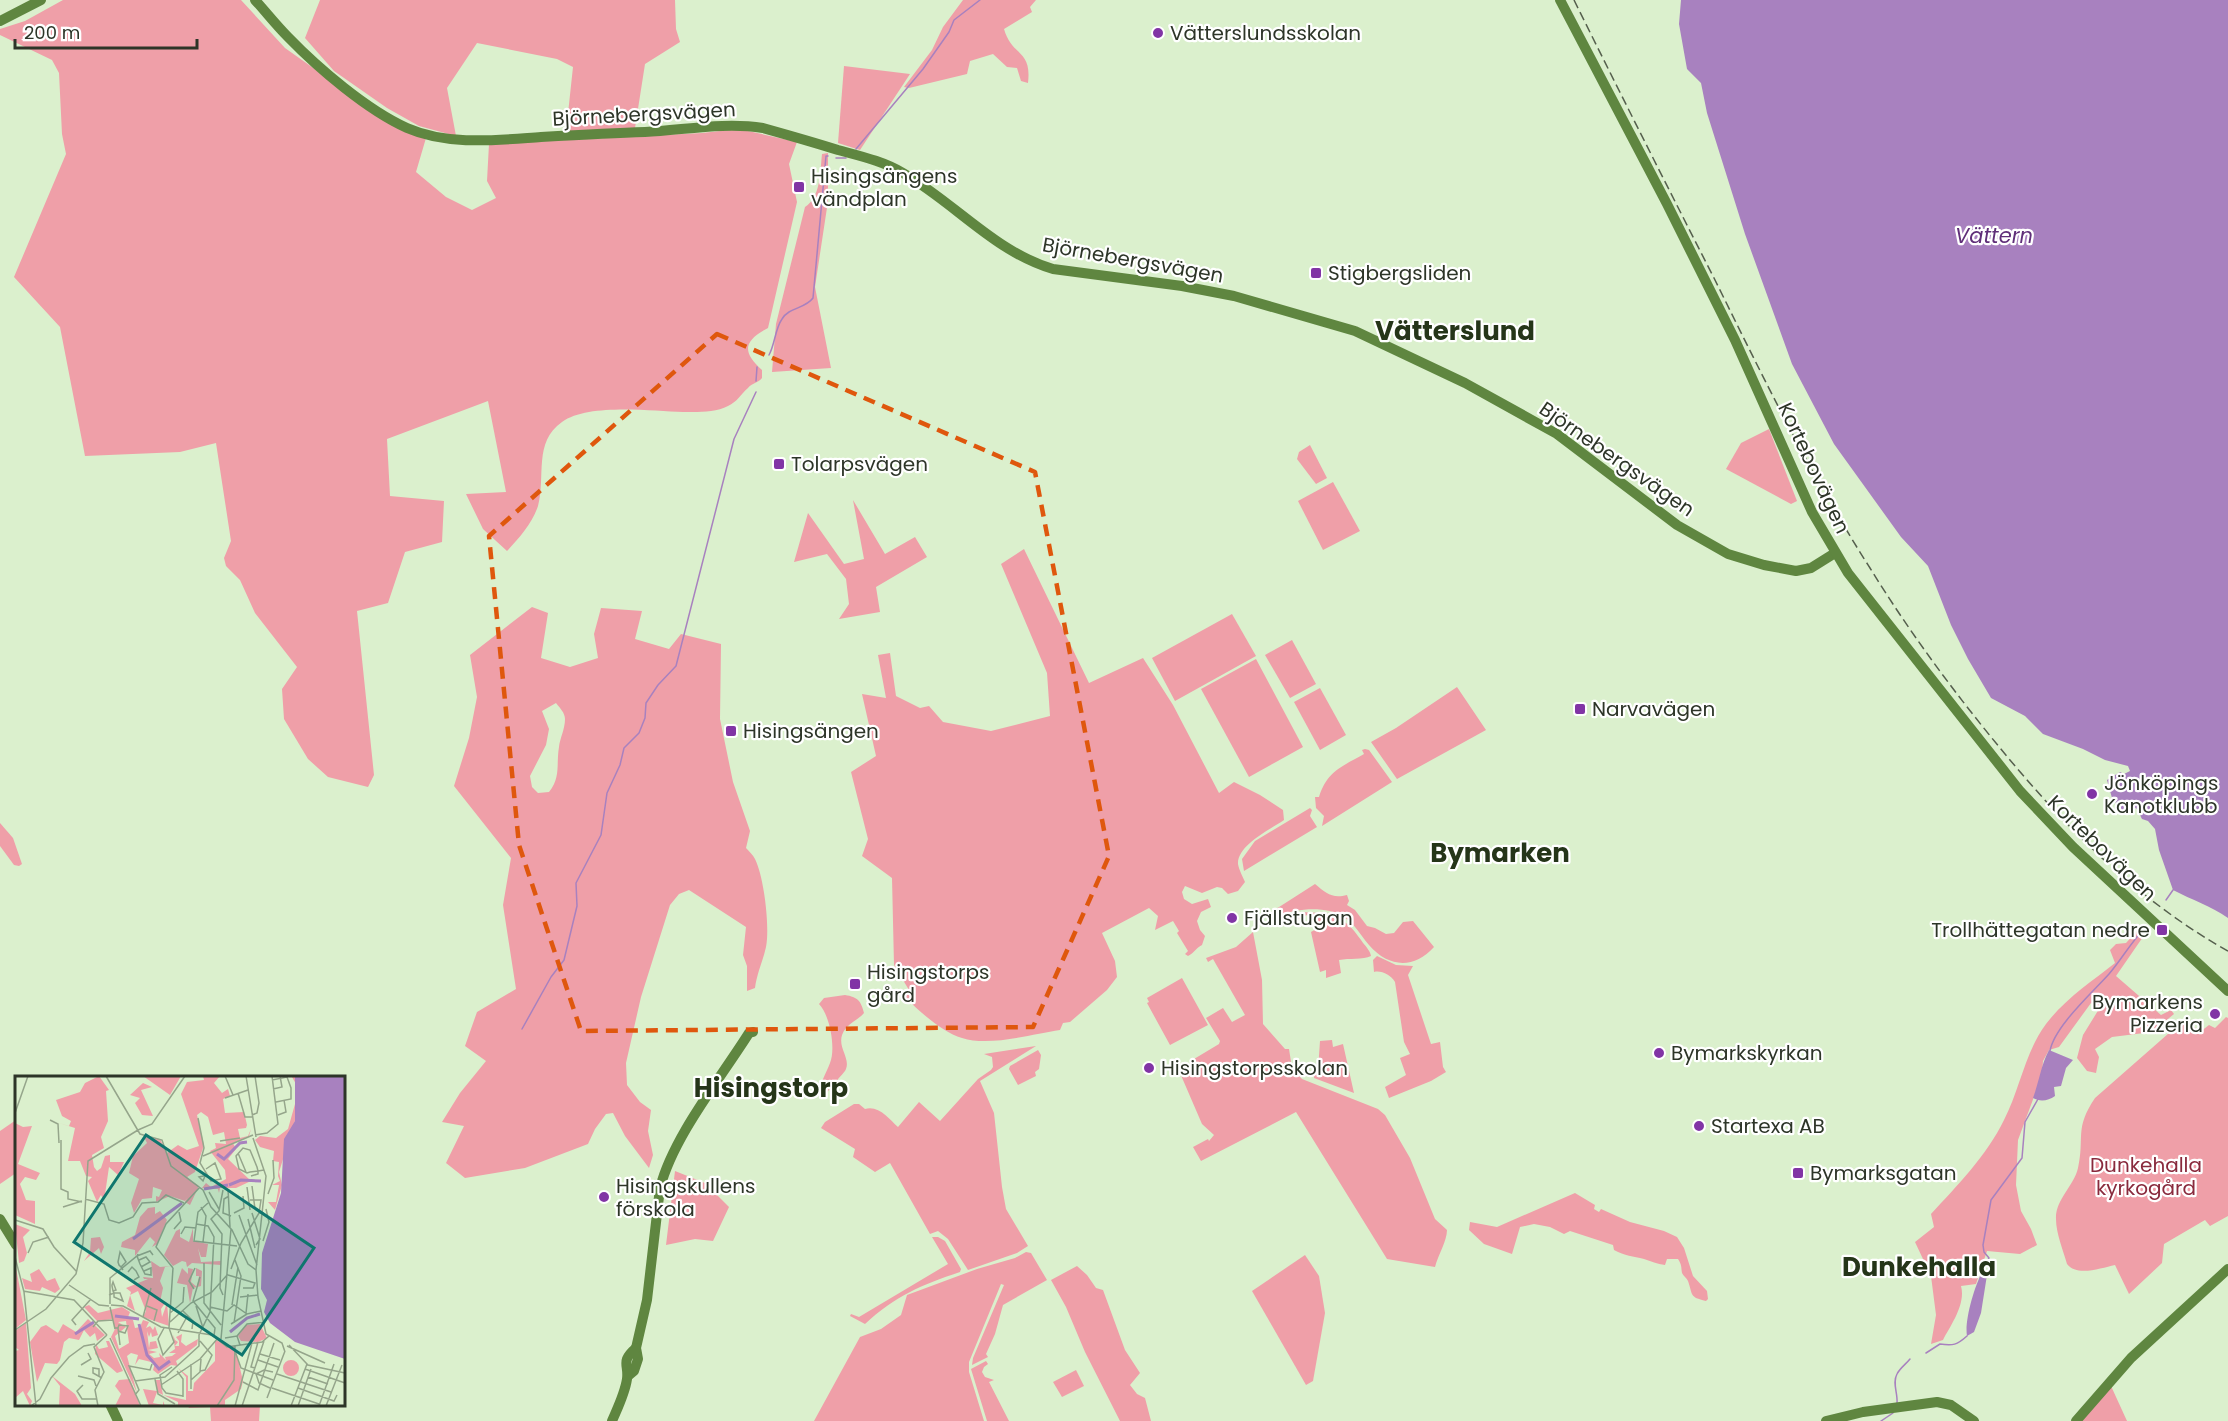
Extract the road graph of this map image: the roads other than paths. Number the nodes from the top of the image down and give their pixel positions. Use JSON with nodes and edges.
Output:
{"nodes":[{"id":1,"x":41,"y":0,"type":"edge"},
{"id":2,"x":255,"y":0,"type":"edge"},
{"id":3,"x":1560,"y":0,"type":"edge"},
{"id":4,"x":0,"y":21,"type":"edge"},
{"id":5,"x":1835,"y":553,"type":"junction"},
{"id":6,"x":2228,"y":991,"type":"edge"},
{"id":7,"x":753,"y":1032,"type":"dead end"},
{"id":8,"x":0,"y":1219,"type":"edge"},
{"id":9,"x":15,"y":1243,"type":"edge"},
{"id":10,"x":2228,"y":1269,"type":"edge"},
{"id":11,"x":111,"y":1406,"type":"edge"},
{"id":12,"x":118,"y":1421,"type":"edge"},
{"id":13,"x":612,"y":1421,"type":"edge"},
{"id":14,"x":1826,"y":1421,"type":"edge"},
{"id":15,"x":1974,"y":1421,"type":"edge"},
{"id":16,"x":2076,"y":1421,"type":"edge"}],
"edges":[{"from":1,"to":4,"type":"street"},
{"from":2,"to":5,"type":"street","name":"Björnebergsvägen"},
{"from":3,"to":5,"type":"street","name":"Kortebovägen"},
{"from":5,"to":6,"type":"street","name":"Kortebovägen"},
{"from":7,"to":13,"type":"street"},
{"from":8,"to":9,"type":"street"},
{"from":10,"to":16,"type":"street"},
{"from":11,"to":12,"type":"street"},
{"from":14,"to":15,"type":"street"}]}
